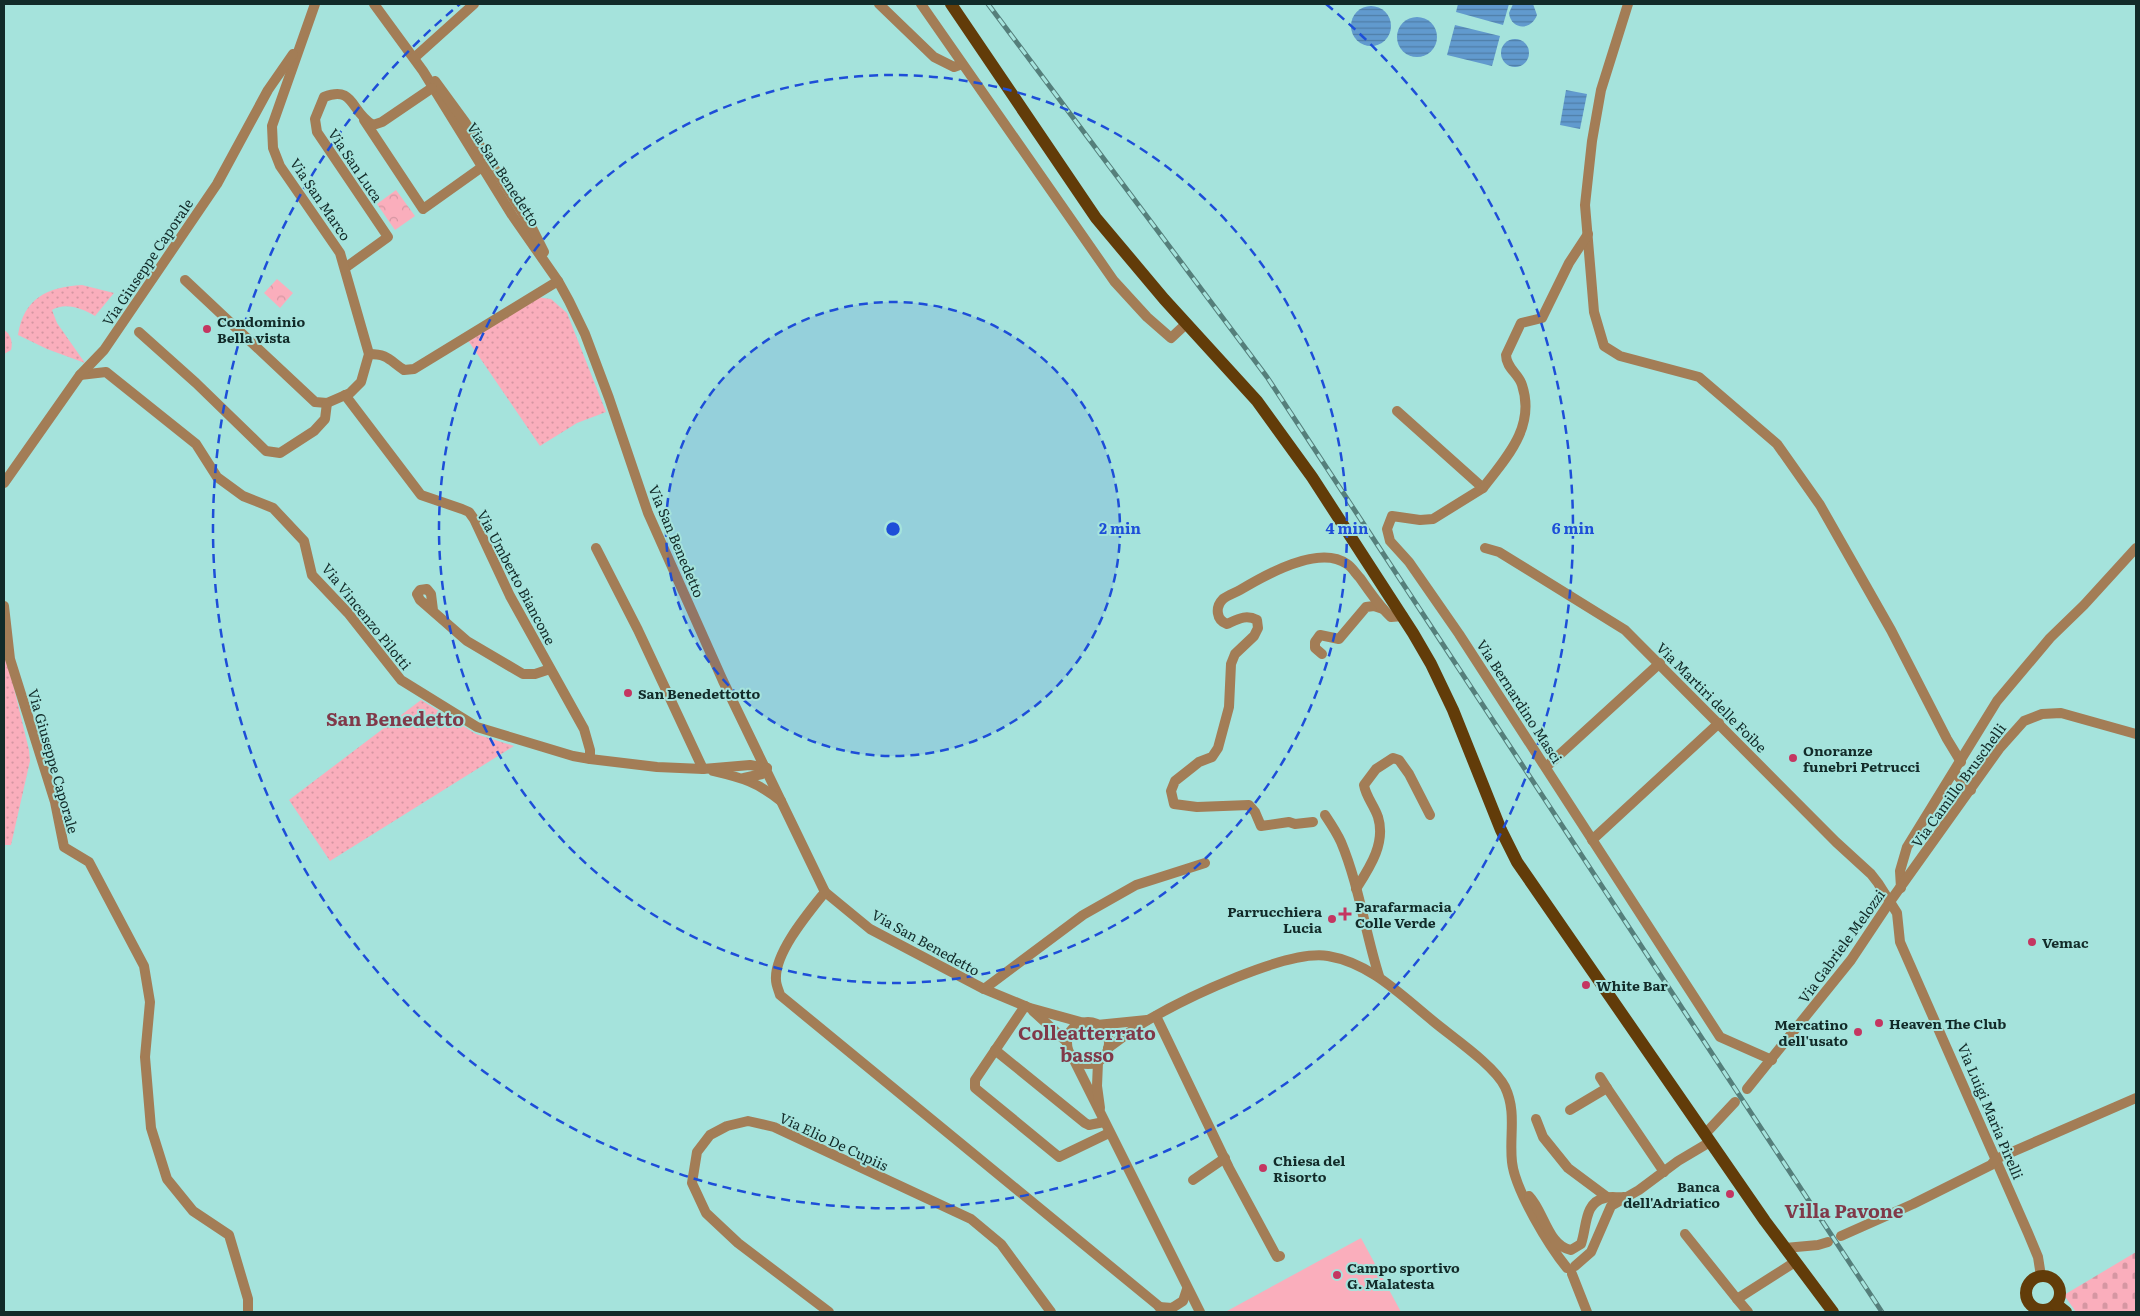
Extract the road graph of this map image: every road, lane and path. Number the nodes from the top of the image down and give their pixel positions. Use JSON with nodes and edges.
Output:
{"nodes":[{"id":1,"x":315,"y":4,"type":"edge"},
{"id":2,"x":374,"y":4,"type":"edge"},
{"id":3,"x":474,"y":4,"type":"edge"},
{"id":4,"x":879,"y":4,"type":"edge"},
{"id":5,"x":921,"y":4,"type":"edge"},
{"id":6,"x":951,"y":4,"type":"edge"},
{"id":7,"x":1628,"y":4,"type":"edge"},
{"id":8,"x":299,"y":48,"type":"junction"},
{"id":9,"x":414,"y":58,"type":"junction"},
{"id":10,"x":962,"y":64,"type":"junction"},
{"id":11,"x":432,"y":88,"type":"junction"},
{"id":12,"x":364,"y":120,"type":"junction"},
{"id":13,"x":482,"y":167,"type":"junction"},
{"id":14,"x":1588,"y":234,"type":"junction"},
{"id":15,"x":345,"y":268,"type":"junction"},
{"id":16,"x":185,"y":280,"type":"dead end"},
{"id":17,"x":558,"y":281,"type":"junction"},
{"id":18,"x":1186,"y":324,"type":"junction"},
{"id":19,"x":139,"y":332,"type":"dead end"},
{"id":20,"x":370,"y":354,"type":"junction"},
{"id":21,"x":80,"y":375,"type":"junction"},
{"id":22,"x":345,"y":396,"type":"junction"},
{"id":23,"x":327,"y":403,"type":"junction"},
{"id":24,"x":1396,"y":411,"type":"dead end"},
{"id":25,"x":4,"y":483,"type":"edge"},
{"id":26,"x":1482,"y":488,"type":"junction"},
{"id":27,"x":596,"y":548,"type":"dead end"},
{"id":28,"x":1484,"y":548,"type":"dead end"},
{"id":29,"x":2136,"y":548,"type":"edge"},
{"id":30,"x":4,"y":606,"type":"edge"},
{"id":31,"x":1383,"y":609,"type":"junction"},
{"id":32,"x":433,"y":610,"type":"dead end"},
{"id":33,"x":1402,"y":616,"type":"junction"},
{"id":34,"x":1322,"y":654,"type":"dead end"},
{"id":35,"x":1660,"y":663,"type":"junction"},
{"id":36,"x":550,"y":669,"type":"junction"},
{"id":37,"x":1719,"y":723,"type":"junction"},
{"id":38,"x":2136,"y":734,"type":"edge"},
{"id":39,"x":754,"y":744,"type":"junction"},
{"id":40,"x":590,"y":759,"type":"junction"},
{"id":41,"x":1961,"y":762,"type":"junction"},
{"id":42,"x":742,"y":765,"type":"junction"},
{"id":43,"x":1546,"y":767,"type":"junction"},
{"id":44,"x":767,"y":768,"type":"junction"},
{"id":45,"x":703,"y":769,"type":"junction"},
{"id":46,"x":1954,"y":772,"type":"junction"},
{"id":47,"x":744,"y":778,"type":"junction"},
{"id":48,"x":1971,"y":790,"type":"junction"},
{"id":49,"x":784,"y":804,"type":"junction"},
{"id":50,"x":1326,"y":815,"type":"dead end"},
{"id":51,"x":1430,"y":815,"type":"dead end"},
{"id":52,"x":1313,"y":822,"type":"dead end"},
{"id":53,"x":1592,"y":840,"type":"junction"},
{"id":54,"x":1204,"y":863,"type":"dead end"},
{"id":55,"x":1901,"y":888,"type":"junction"},
{"id":56,"x":1356,"y":889,"type":"junction"},
{"id":57,"x":825,"y":892,"type":"junction"},
{"id":58,"x":1889,"y":903,"type":"junction"},
{"id":59,"x":1379,"y":976,"type":"junction"},
{"id":60,"x":984,"y":989,"type":"junction"},
{"id":61,"x":1028,"y":1007,"type":"junction"},
{"id":62,"x":1152,"y":1018,"type":"junction"},
{"id":63,"x":1084,"y":1023,"type":"junction"},
{"id":64,"x":1097,"y":1025,"type":"junction"},
{"id":65,"x":1067,"y":1042,"type":"junction"},
{"id":66,"x":1108,"y":1048,"type":"junction"},
{"id":67,"x":995,"y":1050,"type":"junction"},
{"id":68,"x":1072,"y":1058,"type":"junction"},
{"id":69,"x":1772,"y":1060,"type":"junction"},
{"id":70,"x":1098,"y":1062,"type":"junction"},
{"id":71,"x":1600,"y":1077,"type":"dead end"},
{"id":72,"x":1608,"y":1088,"type":"junction"},
{"id":73,"x":1747,"y":1089,"type":"dead end"},
{"id":74,"x":2136,"y":1098,"type":"edge"},
{"id":75,"x":1736,"y":1102,"type":"dead end"},
{"id":76,"x":1570,"y":1110,"type":"dead end"},
{"id":77,"x":1536,"y":1119,"type":"dead end"},
{"id":78,"x":1102,"y":1120,"type":"junction"},
{"id":79,"x":1109,"y":1133,"type":"junction"},
{"id":80,"x":1708,"y":1138,"type":"junction"},
{"id":81,"x":1225,"y":1158,"type":"junction"},
{"id":82,"x":1996,"y":1159,"type":"junction"},
{"id":83,"x":1664,"y":1172,"type":"junction"},
{"id":84,"x":1193,"y":1180,"type":"dead end"},
{"id":85,"x":1517,"y":1184,"type":"junction"},
{"id":86,"x":1628,"y":1196,"type":"junction"},
{"id":87,"x":1607,"y":1197,"type":"junction"},
{"id":88,"x":1685,"y":1234,"type":"dead end"},
{"id":89,"x":1841,"y":1236,"type":"dead end"},
{"id":90,"x":1828,"y":1242,"type":"dead end"},
{"id":91,"x":1785,"y":1248,"type":"junction"},
{"id":92,"x":1280,"y":1256,"type":"dead end"},
{"id":93,"x":1795,"y":1262,"type":"junction"},
{"id":94,"x":1571,"y":1269,"type":"junction"},
{"id":95,"x":2041,"y":1276,"type":"junction"},
{"id":96,"x":1187,"y":1289,"type":"junction"},
{"id":97,"x":1737,"y":1300,"type":"junction"},
{"id":98,"x":2061,"y":1308,"type":"edge"},
{"id":99,"x":1829,"y":1309,"type":"edge"},
{"id":100,"x":1162,"y":1310,"type":"edge"},
{"id":101,"x":2039,"y":1311,"type":"edge"},
{"id":102,"x":248,"y":1312,"type":"edge"},
{"id":103,"x":829,"y":1312,"type":"edge"},
{"id":104,"x":1051,"y":1312,"type":"edge"},
{"id":105,"x":1200,"y":1312,"type":"edge"},
{"id":106,"x":1587,"y":1312,"type":"edge"},
{"id":107,"x":1748,"y":1312,"type":"edge"},
{"id":108,"x":1837,"y":1312,"type":"edge"}],
"edges":[{"from":1,"to":8,"type":"street","name":"Via San Marco"},
{"from":2,"to":9,"type":"street","name":"Via San Benedetto"},
{"from":3,"to":9,"type":"street"},
{"from":4,"to":10,"type":"street"},
{"from":5,"to":10,"type":"street"},
{"from":6,"to":18,"type":"main road"},
{"from":7,"to":14,"type":"street"},
{"from":8,"to":15,"type":"street","name":"Via San Marco"},
{"from":8,"to":21,"type":"street","name":"Via Giuseppe Caporale"},
{"from":9,"to":11,"type":"street","name":"Via San Benedetto"},
{"from":9,"to":17,"type":"street"},
{"from":10,"to":18,"type":"street"},
{"from":11,"to":12,"type":"street"},
{"from":11,"to":13,"type":"street","name":"Via San Benedetto"},
{"from":12,"to":13,"type":"street"},
{"from":12,"to":15,"type":"street","name":"Via San Luca"},
{"from":13,"to":17,"type":"street","name":"Via San Benedetto"},
{"from":14,"to":26,"type":"street"},
{"from":14,"to":41,"type":"street"},
{"from":15,"to":20,"type":"street","name":"Via San Marco"},
{"from":16,"to":23,"type":"street"},
{"from":17,"to":20,"type":"street"},
{"from":17,"to":39,"type":"street","name":"Via San Benedetto"},
{"from":18,"to":33,"type":"main road"},
{"from":19,"to":23,"type":"street"},
{"from":20,"to":22,"type":"street"},
{"from":21,"to":25,"type":"street","name":"Via Giuseppe Caporale"},
{"from":21,"to":40,"type":"street","name":"Via Vincenzo Pilotti"},
{"from":22,"to":23,"type":"street"},
{"from":22,"to":36,"type":"street","name":"Via Umberto Biancone"},
{"from":24,"to":26,"type":"street"},
{"from":26,"to":43,"type":"street","name":"Via Bernardino Masci"},
{"from":27,"to":45,"type":"street"},
{"from":28,"to":35,"type":"street","name":"Via Martiri delle Foibe"},
{"from":29,"to":41,"type":"street"},
{"from":30,"to":102,"type":"street","name":"Via Giuseppe Caporale"},
{"from":31,"to":33,"type":"street"},
{"from":31,"to":34,"type":"street"},
{"from":31,"to":52,"type":"street"},
{"from":32,"to":36,"type":"street"},
{"from":33,"to":80,"type":"main road"},
{"from":35,"to":37,"type":"street","name":"Via Martiri delle Foibe"},
{"from":35,"to":43,"type":"street"},
{"from":36,"to":40,"type":"street","name":"Via Umberto Biancone"},
{"from":37,"to":53,"type":"street"},
{"from":37,"to":58,"type":"street","name":"Via Martiri delle Foibe"},
{"from":38,"to":48,"type":"street","name":"Via Camillo Bruschelli"},
{"from":39,"to":42,"type":"street"},
{"from":39,"to":44,"type":"street","name":"Via San Benedetto"},
{"from":40,"to":45,"type":"street","name":"Via Vincenzo Pilotti"},
{"from":41,"to":46,"type":"street"},
{"from":42,"to":44,"type":"street","name":"Via Vincenzo Pilotti"},
{"from":42,"to":45,"type":"street","name":"Via Vincenzo Pilotti"},
{"from":43,"to":53,"type":"street","name":"Via Bernardino Masci"},
{"from":44,"to":47,"type":"street"},
{"from":44,"to":49,"type":"street","name":"Via San Benedetto"},
{"from":45,"to":47,"type":"street","name":"Via Vincenzo Pilotti"},
{"from":46,"to":48,"type":"street"},
{"from":46,"to":55,"type":"street"},
{"from":47,"to":49,"type":"street","name":"Via Vincenzo Pilotti"},
{"from":48,"to":55,"type":"street","name":"Via Camillo Bruschelli"},
{"from":49,"to":57,"type":"street","name":"Via San Benedetto"},
{"from":50,"to":56,"type":"street"},
{"from":51,"to":56,"type":"street"},
{"from":53,"to":69,"type":"street","name":"Via Bernardino Masci"},
{"from":54,"to":60,"type":"street"},
{"from":55,"to":58,"type":"street","name":"Via Gabriele Melozzi"},
{"from":56,"to":59,"type":"street"},
{"from":57,"to":60,"type":"street","name":"Via San Benedetto"},
{"from":57,"to":100,"type":"street"},
{"from":58,"to":69,"type":"street","name":"Via Gabriele Melozzi"},
{"from":58,"to":82,"type":"street","name":"Via Luigi Maria Pirelli"},
{"from":59,"to":62,"type":"street"},
{"from":59,"to":85,"type":"street"},
{"from":60,"to":61,"type":"street","name":"Via San Benedetto"},
{"from":61,"to":63,"type":"street"},
{"from":61,"to":65,"type":"street"},
{"from":61,"to":67,"type":"street"},
{"from":62,"to":64,"type":"street"},
{"from":62,"to":66,"type":"street"},
{"from":62,"to":81,"type":"street"},
{"from":63,"to":64,"type":"street"},
{"from":63,"to":65,"type":"street"},
{"from":64,"to":66,"type":"street"},
{"from":65,"to":68,"type":"street"},
{"from":66,"to":70,"type":"street"},
{"from":67,"to":78,"type":"street"},
{"from":67,"to":79,"type":"street"},
{"from":68,"to":70,"type":"street"},
{"from":68,"to":78,"type":"street"},
{"from":69,"to":73,"type":"street","name":"Via Gabriele Melozzi"},
{"from":70,"to":78,"type":"street"},
{"from":71,"to":72,"type":"street"},
{"from":72,"to":76,"type":"street"},
{"from":72,"to":83,"type":"street"},
{"from":74,"to":82,"type":"street"},
{"from":75,"to":80,"type":"street"},
{"from":77,"to":87,"type":"street"},
{"from":78,"to":79,"type":"street"},
{"from":79,"to":96,"type":"street"},
{"from":80,"to":83,"type":"street"},
{"from":80,"to":91,"type":"main road"},
{"from":81,"to":84,"type":"street"},
{"from":81,"to":92,"type":"street"},
{"from":82,"to":89,"type":"street"},
{"from":82,"to":95,"type":"street","name":"Via Luigi Maria Pirelli"},
{"from":83,"to":86,"type":"street"},
{"from":85,"to":87,"type":"street"},
{"from":85,"to":94,"type":"street"},
{"from":86,"to":87,"type":"street"},
{"from":86,"to":94,"type":"street"},
{"from":88,"to":97,"type":"street"},
{"from":90,"to":91,"type":"street"},
{"from":91,"to":93,"type":"main road"},
{"from":93,"to":97,"type":"street"},
{"from":93,"to":99,"type":"main road"},
{"from":94,"to":106,"type":"street"},
{"from":95,"to":98,"type":"main road"},
{"from":95,"to":101,"type":"main road"},
{"from":96,"to":100,"type":"street"},
{"from":96,"to":105,"type":"street"},
{"from":97,"to":107,"type":"street"},
{"from":98,"to":101,"type":"main road"},
{"from":99,"to":108,"type":"main road"},
{"from":103,"to":104,"type":"street","name":"Via Elio De Cupiis"}]}
